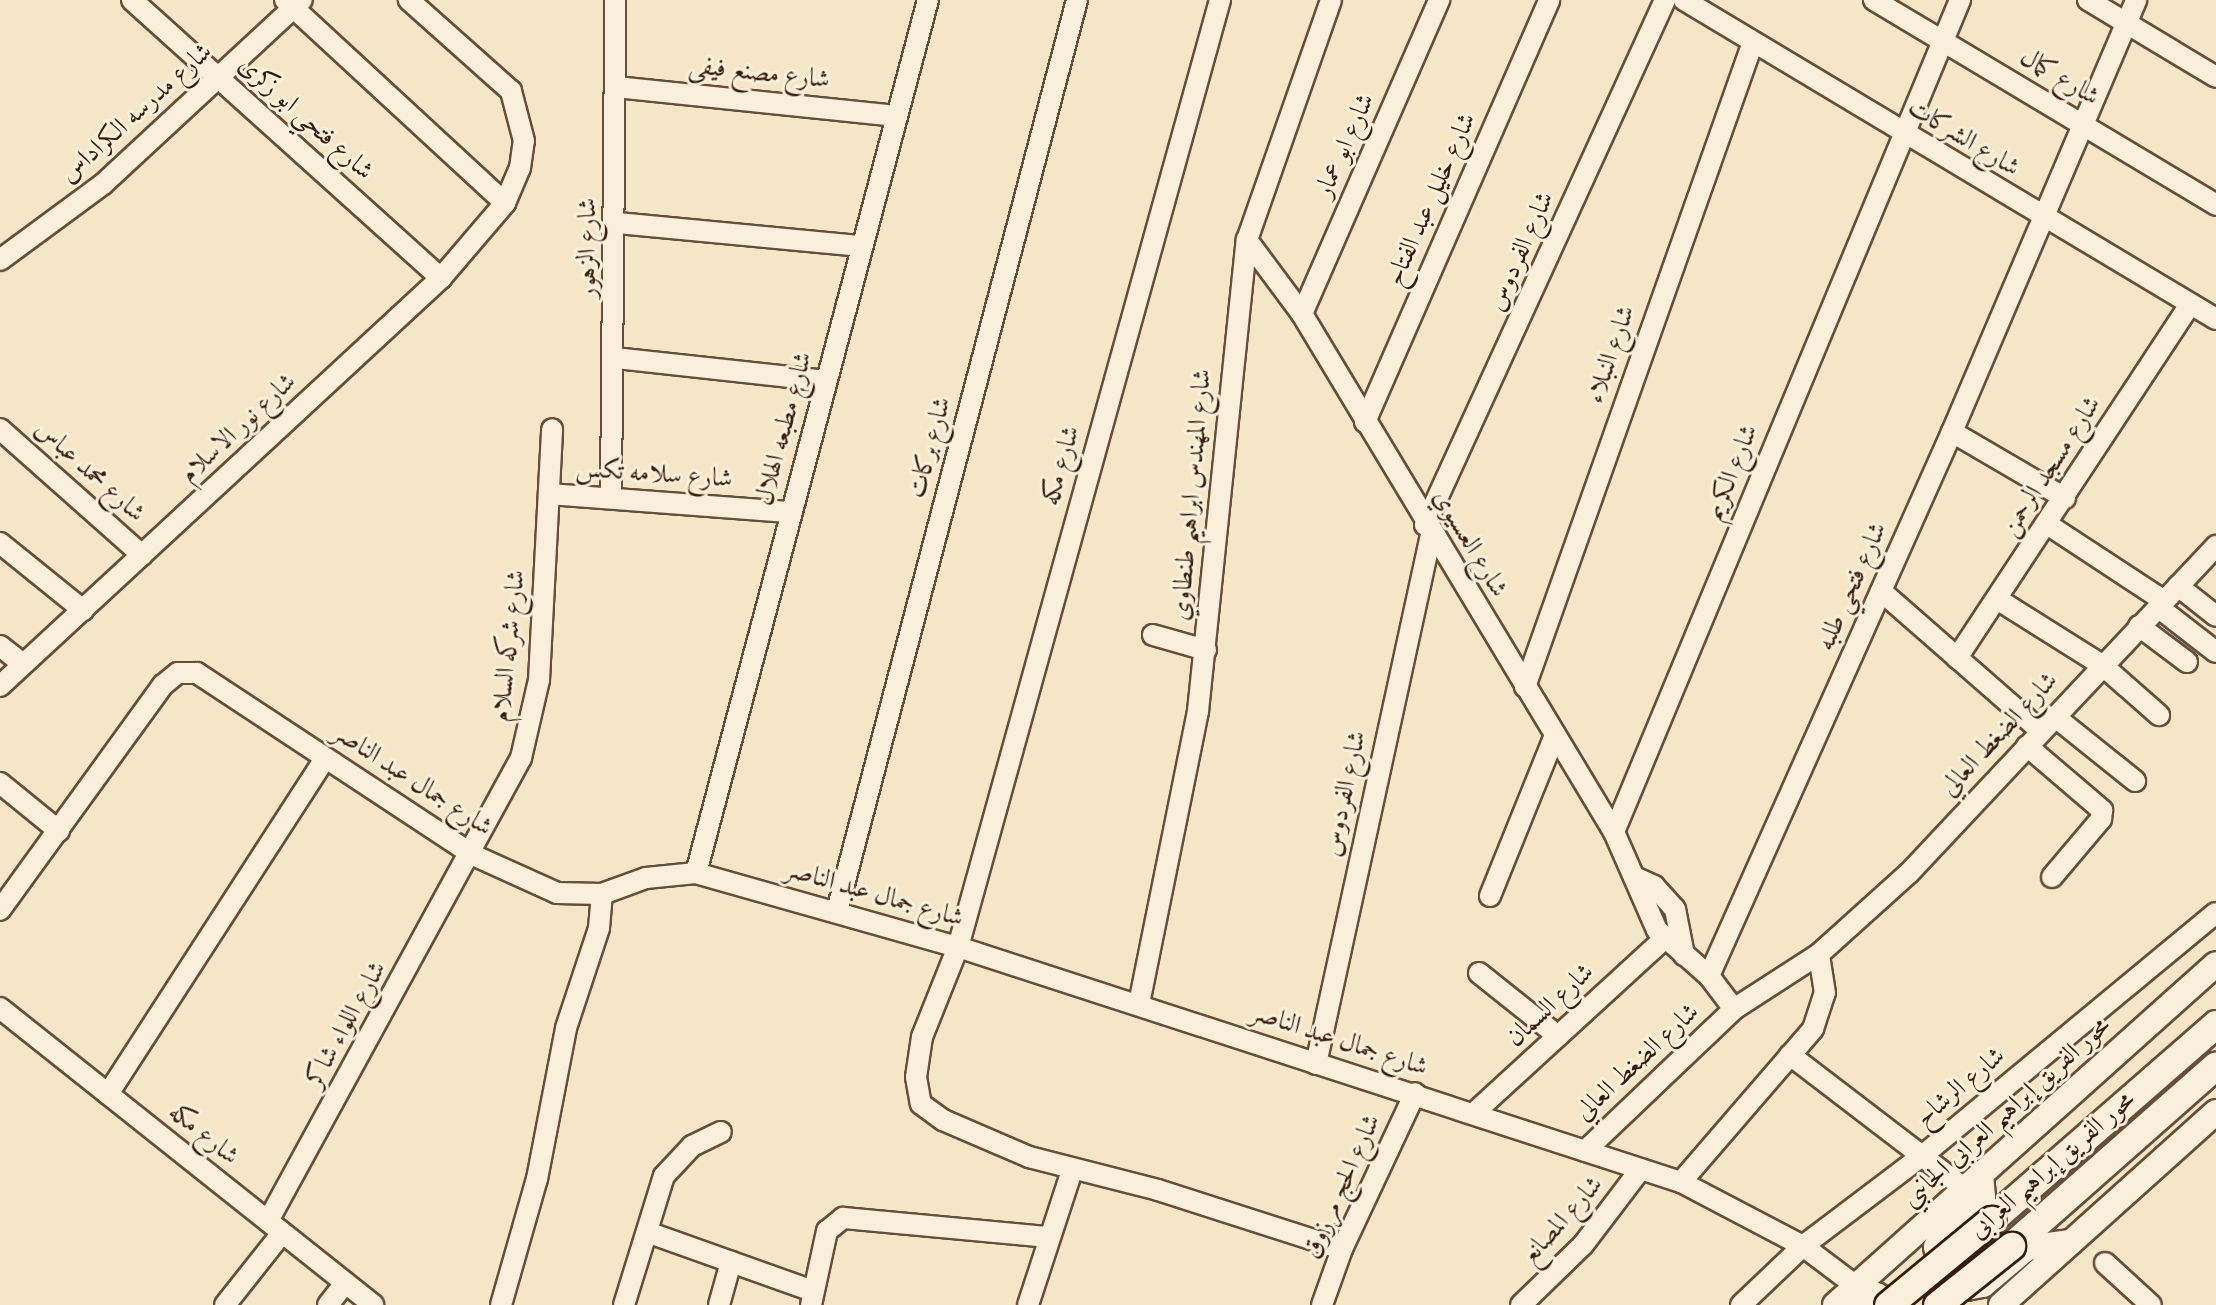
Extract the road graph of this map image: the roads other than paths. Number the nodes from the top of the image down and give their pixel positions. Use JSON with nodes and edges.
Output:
{"nodes":[{"id":1,"x":132,"y":0,"type":"edge"},
{"id":2,"x":409,"y":0,"type":"edge"},
{"id":3,"x":615,"y":0,"type":"edge"},
{"id":4,"x":928,"y":0,"type":"edge"},
{"id":5,"x":1077,"y":0,"type":"edge"},
{"id":6,"x":1220,"y":0,"type":"edge"},
{"id":7,"x":1331,"y":0,"type":"edge"},
{"id":8,"x":1439,"y":0,"type":"edge"},
{"id":9,"x":1549,"y":0,"type":"edge"},
{"id":10,"x":1665,"y":0,"type":"edge"},
{"id":11,"x":1874,"y":0,"type":"edge"},
{"id":12,"x":1960,"y":0,"type":"edge"},
{"id":13,"x":2088,"y":0,"type":"edge"},
{"id":14,"x":2136,"y":0,"type":"edge"},
{"id":15,"x":1691,"y":2,"type":"edge"},
{"id":16,"x":294,"y":3,"type":"edge"},
{"id":17,"x":2126,"y":23,"type":"junction"},
{"id":18,"x":1943,"y":39,"type":"junction"},
{"id":19,"x":1753,"y":42,"type":"junction"},
{"id":20,"x":2216,"y":77,"type":"edge"},
{"id":21,"x":219,"y":78,"type":"junction"},
{"id":22,"x":616,"y":87,"type":"junction"},
{"id":23,"x":897,"y":116,"type":"junction"},
{"id":24,"x":2083,"y":124,"type":"junction"},
{"id":25,"x":1902,"y":134,"type":"junction"},
{"id":26,"x":506,"y":203,"type":"junction"},
{"id":27,"x":2216,"y":205,"type":"edge"},
{"id":28,"x":2042,"y":218,"type":"junction"},
{"id":29,"x":617,"y":223,"type":"junction"},
{"id":30,"x":1247,"y":240,"type":"junction"},
{"id":31,"x":862,"y":246,"type":"junction"},
{"id":32,"x":0,"y":260,"type":"edge"},
{"id":33,"x":441,"y":279,"type":"junction"},
{"id":34,"x":2190,"y":305,"type":"junction"},
{"id":35,"x":1302,"y":314,"type":"junction"},
{"id":36,"x":2216,"y":319,"type":"edge"},
{"id":37,"x":615,"y":358,"type":"junction"},
{"id":38,"x":826,"y":381,"type":"junction"},
{"id":39,"x":1365,"y":422,"type":"junction"},
{"id":40,"x":0,"y":429,"type":"edge"},
{"id":41,"x":552,"y":429,"type":"dead end"},
{"id":42,"x":1952,"y":432,"type":"junction"},
{"id":43,"x":549,"y":494,"type":"junction"},
{"id":44,"x":611,"y":497,"type":"junction"},
{"id":45,"x":2065,"y":498,"type":"junction"},
{"id":46,"x":791,"y":512,"type":"junction"},
{"id":47,"x":2048,"y":524,"type":"junction"},
{"id":48,"x":1428,"y":530,"type":"junction"},
{"id":49,"x":0,"y":543,"type":"edge"},
{"id":50,"x":2216,"y":546,"type":"edge"},
{"id":51,"x":142,"y":555,"type":"junction"},
{"id":52,"x":2178,"y":586,"type":"junction"},
{"id":53,"x":1881,"y":591,"type":"junction"},
{"id":54,"x":1997,"y":599,"type":"junction"},
{"id":55,"x":2161,"y":604,"type":"junction"},
{"id":56,"x":83,"y":610,"type":"junction"},
{"id":57,"x":2216,"y":616,"type":"edge"},
{"id":58,"x":2139,"y":626,"type":"junction"},
{"id":59,"x":1153,"y":635,"type":"dead end"},
{"id":60,"x":0,"y":646,"type":"edge"},
{"id":61,"x":1206,"y":650,"type":"junction"},
{"id":62,"x":2216,"y":652,"type":"edge"},
{"id":63,"x":1957,"y":658,"type":"junction"},
{"id":64,"x":2187,"y":662,"type":"dead end"},
{"id":65,"x":23,"y":664,"type":"junction"},
{"id":66,"x":2102,"y":665,"type":"junction"},
{"id":67,"x":0,"y":686,"type":"edge"},
{"id":68,"x":1525,"y":687,"type":"junction"},
{"id":69,"x":2159,"y":715,"type":"dead end"},
{"id":70,"x":2054,"y":716,"type":"junction"},
{"id":71,"x":1555,"y":735,"type":"junction"},
{"id":72,"x":2034,"y":738,"type":"junction"},
{"id":73,"x":325,"y":758,"type":"junction"},
{"id":74,"x":2135,"y":781,"type":"dead end"},
{"id":75,"x":0,"y":783,"type":"edge"},
{"id":76,"x":59,"y":831,"type":"junction"},
{"id":77,"x":1614,"y":832,"type":"junction"},
{"id":78,"x":473,"y":855,"type":"junction"},
{"id":79,"x":696,"y":873,"type":"junction"},
{"id":80,"x":2052,"y":877,"type":"dead end"},
{"id":81,"x":1639,"y":879,"type":"junction"},
{"id":82,"x":603,"y":894,"type":"junction"},
{"id":83,"x":1490,"y":896,"type":"dead end"},
{"id":84,"x":0,"y":910,"type":"edge"},
{"id":85,"x":837,"y":911,"type":"junction"},
{"id":86,"x":2216,"y":913,"type":"edge"},
{"id":87,"x":1665,"y":938,"type":"junction"},
{"id":88,"x":958,"y":947,"type":"junction"},
{"id":89,"x":1819,"y":954,"type":"junction"},
{"id":90,"x":1684,"y":955,"type":"junction"},
{"id":91,"x":2216,"y":964,"type":"edge"},
{"id":92,"x":1479,"y":973,"type":"dead end"},
{"id":93,"x":1709,"y":976,"type":"junction"},
{"id":94,"x":1139,"y":1004,"type":"junction"},
{"id":95,"x":0,"y":1008,"type":"edge"},
{"id":96,"x":1734,"y":1009,"type":"junction"},
{"id":97,"x":2216,"y":1024,"type":"edge"},
{"id":98,"x":1558,"y":1036,"type":"junction"},
{"id":99,"x":1790,"y":1055,"type":"junction"},
{"id":100,"x":1316,"y":1064,"type":"junction"},
{"id":101,"x":2216,"y":1065,"type":"edge"},
{"id":102,"x":1415,"y":1093,"type":"junction"},
{"id":103,"x":108,"y":1094,"type":"junction"},
{"id":104,"x":2216,"y":1112,"type":"edge"},
{"id":105,"x":1474,"y":1113,"type":"junction"},
{"id":106,"x":720,"y":1132,"type":"dead end"},
{"id":107,"x":1585,"y":1151,"type":"junction"},
{"id":108,"x":1922,"y":1156,"type":"junction"},
{"id":109,"x":1072,"y":1170,"type":"junction"},
{"id":110,"x":1640,"y":1170,"type":"junction"},
{"id":111,"x":1681,"y":1182,"type":"junction"},
{"id":112,"x":1973,"y":1182,"type":"junction"},
{"id":113,"x":275,"y":1227,"type":"junction"},
{"id":114,"x":646,"y":1232,"type":"junction"},
{"id":115,"x":1047,"y":1237,"type":"junction"},
{"id":116,"x":2069,"y":1242,"type":"junction"},
{"id":117,"x":1803,"y":1246,"type":"junction"},
{"id":118,"x":1342,"y":1249,"type":"junction"},
{"id":119,"x":731,"y":1262,"type":"junction"},
{"id":120,"x":2105,"y":1263,"type":"dead end"},
{"id":121,"x":345,"y":1283,"type":"junction"},
{"id":122,"x":1860,"y":1296,"type":"edge"},
{"id":123,"x":812,"y":1298,"type":"edge"},
{"id":124,"x":225,"y":1305,"type":"edge"},
{"id":125,"x":328,"y":1305,"type":"edge"},
{"id":126,"x":373,"y":1305,"type":"edge"},
{"id":127,"x":501,"y":1305,"type":"edge"},
{"id":128,"x":624,"y":1305,"type":"edge"},
{"id":129,"x":719,"y":1305,"type":"edge"},
{"id":130,"x":1028,"y":1305,"type":"edge"},
{"id":131,"x":1322,"y":1305,"type":"edge"},
{"id":132,"x":1521,"y":1305,"type":"edge"},
{"id":133,"x":1741,"y":1305,"type":"edge"},
{"id":134,"x":1835,"y":1305,"type":"edge"},
{"id":135,"x":1889,"y":1305,"type":"edge"},
{"id":136,"x":1937,"y":1305,"type":"edge"},
{"id":137,"x":2001,"y":1305,"type":"edge"},
{"id":138,"x":2151,"y":1305,"type":"edge"}],
"edges":[{"from":1,"to":21,"type":"street","name":"شارع فتحي ابو زكرى"},
{"from":2,"to":26,"type":"street"},
{"from":3,"to":22,"type":"street","name":"شارع الزهور"},
{"from":4,"to":23,"type":"street","name":"شارع مطبعه الهلال"},
{"from":5,"to":85,"type":"street","name":"شارع بركات"},
{"from":6,"to":88,"type":"street","name":"شارع مكه"},
{"from":7,"to":30,"type":"street","name":"شارع المهندس ابراهيم طنطاوي"},
{"from":8,"to":35,"type":"street","name":"شارع ابو عمار"},
{"from":9,"to":39,"type":"street","name":"شارع خليل عبد الفتاح"},
{"from":10,"to":48,"type":"street","name":"شارع الفردوس"},
{"from":11,"to":18,"type":"street","name":"شارع كمال"},
{"from":12,"to":18,"type":"street","name":"شارع الكريم"},
{"from":13,"to":17,"type":"street"},
{"from":14,"to":17,"type":"street","name":"شارع فتحي طلبه"},
{"from":15,"to":19,"type":"street","name":"شارع الشركات"},
{"from":16,"to":21,"type":"street","name":"شارع مدرسه الكراداس"},
{"from":16,"to":26,"type":"street"},
{"from":17,"to":20,"type":"street"},
{"from":17,"to":24,"type":"street","name":"شارع فتحي طلبه"},
{"from":18,"to":24,"type":"street","name":"شارع كمال"},
{"from":18,"to":25,"type":"street","name":"شارع الكريم"},
{"from":19,"to":25,"type":"street","name":"شارع الشركات"},
{"from":19,"to":68,"type":"street","name":"شارع النبلاء"},
{"from":21,"to":32,"type":"street","name":"شارع مدرسه الكراداس"},
{"from":21,"to":33,"type":"street","name":"شارع فتحي ابو زكرى"},
{"from":22,"to":23,"type":"street","name":"شارع مصنع فيفى"},
{"from":22,"to":29,"type":"street","name":"شارع الزهور"},
{"from":23,"to":31,"type":"street","name":"شارع مطبعه الهلال"},
{"from":24,"to":27,"type":"street","name":"شارع كمال"},
{"from":24,"to":28,"type":"street","name":"شارع فتحي طلبه"},
{"from":25,"to":28,"type":"street","name":"شارع الشركات"},
{"from":25,"to":77,"type":"street","name":"شارع الكريم"},
{"from":26,"to":33,"type":"street","name":"شارع نور الاسلام"},
{"from":28,"to":34,"type":"street","name":"شارع الشركات"},
{"from":28,"to":42,"type":"street","name":"شارع فتحي طلبه"},
{"from":29,"to":31,"type":"street"},
{"from":29,"to":37,"type":"street","name":"شارع الزهور"},
{"from":30,"to":35,"type":"street","name":"شارع العسيوي"},
{"from":30,"to":61,"type":"street","name":"شارع المهندس ابراهيم طنطاوي"},
{"from":31,"to":38,"type":"street","name":"شارع مطبعه الهلال"},
{"from":33,"to":51,"type":"street","name":"شارع نور الاسلام"},
{"from":34,"to":36,"type":"street","name":"شارع الشركات"},
{"from":34,"to":45,"type":"street","name":"شارع مسجد الرحمن"},
{"from":35,"to":39,"type":"street","name":"شارع العسيوي"},
{"from":37,"to":38,"type":"street"},
{"from":37,"to":44,"type":"street","name":"شارع الزهور"},
{"from":38,"to":46,"type":"street","name":"شارع مطبعه الهلال"},
{"from":39,"to":48,"type":"street","name":"شارع العسيوي"},
{"from":40,"to":51,"type":"street","name":"شارع محمد عباس"},
{"from":41,"to":43,"type":"street","name":"شارع شركه السلام"},
{"from":42,"to":45,"type":"street"},
{"from":42,"to":53,"type":"street","name":"شارع فتحي طلبه"},
{"from":43,"to":44,"type":"street","name":"شارع سلامه تكس"},
{"from":43,"to":78,"type":"street","name":"شارع شركه السلام"},
{"from":44,"to":46,"type":"street","name":"شارع سلامه تكس"},
{"from":45,"to":47,"type":"street","name":"شارع مسجد الرحمن"},
{"from":46,"to":79,"type":"street","name":"شارع مطبعه الهلال"},
{"from":47,"to":54,"type":"street","name":"شارع مسجد الرحمن"},
{"from":47,"to":55,"type":"street"},
{"from":48,"to":68,"type":"street","name":"شارع العسيوي"},
{"from":48,"to":100,"type":"street","name":"شارع الفردوس"},
{"from":49,"to":56,"type":"street"},
{"from":50,"to":52,"type":"street","name":"شارع الضغط العالي"},
{"from":51,"to":56,"type":"street","name":"شارع نور الاسلام"},
{"from":52,"to":55,"type":"street","name":"شارع الضغط العالي"},
{"from":52,"to":57,"type":"street"},
{"from":53,"to":63,"type":"street"},
{"from":53,"to":93,"type":"street","name":"شارع فتحي طلبه"},
{"from":54,"to":63,"type":"street","name":"شارع مسجد الرحمن"},
{"from":54,"to":66,"type":"street"},
{"from":55,"to":58,"type":"street","name":"شارع الضغط العالي"},
{"from":55,"to":62,"type":"street"},
{"from":56,"to":65,"type":"street","name":"شارع نور الاسلام"},
{"from":58,"to":64,"type":"street"},
{"from":58,"to":66,"type":"street","name":"شارع الضغط العالي"},
{"from":59,"to":61,"type":"street"},
{"from":60,"to":65,"type":"street"},
{"from":61,"to":94,"type":"street","name":"شارع المهندس ابراهيم طنطاوي"},
{"from":63,"to":72,"type":"street"},
{"from":65,"to":67,"type":"street","name":"شارع نور الاسلام"},
{"from":66,"to":69,"type":"street"},
{"from":66,"to":70,"type":"street","name":"شارع الضغط العالي"},
{"from":68,"to":71,"type":"street","name":"شارع العسيوي"},
{"from":70,"to":72,"type":"street","name":"شارع الضغط العالي"},
{"from":70,"to":74,"type":"street"},
{"from":71,"to":77,"type":"street","name":"شارع العسيوي"},
{"from":71,"to":83,"type":"street"},
{"from":72,"to":80,"type":"street"},
{"from":72,"to":89,"type":"street","name":"شارع الضغط العالي"},
{"from":73,"to":76,"type":"street","name":"شارع جمال عبد الناصر"},
{"from":73,"to":78,"type":"street","name":"شارع جمال عبد الناصر"},
{"from":73,"to":103,"type":"street"},
{"from":75,"to":76,"type":"street"},
{"from":76,"to":84,"type":"street","name":"شارع جمال عبد الناصر"},
{"from":77,"to":81,"type":"street","name":"شارع العسيوي"},
{"from":78,"to":82,"type":"street","name":"شارع جمال عبد الناصر"},
{"from":78,"to":113,"type":"street","name":"شارع اللواء شاكر"},
{"from":79,"to":82,"type":"street","name":"شارع جمال عبد الناصر"},
{"from":79,"to":85,"type":"street","name":"شارع جمال عبد الناصر"},
{"from":81,"to":87,"type":"street","name":"شارع العسيوي"},
{"from":81,"to":90,"type":"street","name":"شارع العسيوي"},
{"from":82,"to":127,"type":"street"},
{"from":85,"to":88,"type":"street","name":"شارع جمال عبد الناصر"},
{"from":86,"to":108,"type":"street","name":"شارع الرشاح"},
{"from":87,"to":90,"type":"street","name":"شارع العسيوي"},
{"from":87,"to":98,"type":"street","name":"شارع السمان"},
{"from":88,"to":94,"type":"street","name":"شارع جمال عبد الناصر"},
{"from":88,"to":109,"type":"street","name":"شارع مكه"},
{"from":89,"to":96,"type":"street","name":"شارع الضغط العالي"},
{"from":89,"to":99,"type":"street"},
{"from":90,"to":93,"type":"street","name":"شارع العسيوي"},
{"from":91,"to":112,"type":"street","name":"محور الفريق إبراهيم العرابى الجانبي"},
{"from":92,"to":98,"type":"street"},
{"from":93,"to":96,"type":"street","name":"شارع العسيوي"},
{"from":94,"to":100,"type":"street","name":"شارع جمال عبد الناصر"},
{"from":95,"to":103,"type":"street","name":"شارع مكه"},
{"from":96,"to":107,"type":"street","name":"شارع الضغط العالي"},
{"from":97,"to":135,"type":"main road","name":"محور الفريق إبراهيم العرابى","bridge":true},
{"from":98,"to":105,"type":"street","name":"شارع السمان"},
{"from":99,"to":108,"type":"street"},
{"from":99,"to":111,"type":"street"},
{"from":100,"to":102,"type":"street","name":"شارع جمال عبد الناصر"},
{"from":101,"to":136,"type":"main road","name":"محور الفريق إبراهيم العرابى","bridge":true},
{"from":102,"to":105,"type":"street","name":"شارع جمال عبد الناصر"},
{"from":102,"to":118,"type":"street","name":"شارع الحج مرزوق"},
{"from":103,"to":113,"type":"street","name":"شارع مكه"},
{"from":104,"to":116,"type":"street"},
{"from":105,"to":107,"type":"street","name":"شارع جمال عبد الناصر"},
{"from":106,"to":114,"type":"street"},
{"from":107,"to":110,"type":"street","name":"شارع جمال عبد الناصر"},
{"from":108,"to":112,"type":"street"},
{"from":108,"to":117,"type":"street","name":"شارع الرشاح"},
{"from":109,"to":115,"type":"street"},
{"from":109,"to":118,"type":"street","name":"شارع مكه"},
{"from":110,"to":111,"type":"street","name":"شارع جمال عبد الناصر"},
{"from":110,"to":132,"type":"street","name":"شارع المصانع"},
{"from":111,"to":117,"type":"street","name":"شارع جمال عبد الناصر"},
{"from":112,"to":116,"type":"street"},
{"from":112,"to":122,"type":"street","name":"محور الفريق إبراهيم العرابى الجانبي"},
{"from":113,"to":121,"type":"street","name":"شارع مكه"},
{"from":113,"to":124,"type":"street","name":"شارع اللواء شاكر"},
{"from":114,"to":119,"type":"street"},
{"from":114,"to":128,"type":"street"},
{"from":115,"to":123,"type":"street"},
{"from":115,"to":130,"type":"street"},
{"from":116,"to":137,"type":"street"},
{"from":117,"to":122,"type":"street","name":"شارع جمال عبد الناصر"},
{"from":117,"to":133,"type":"street","name":"شارع الرشاح"},
{"from":118,"to":131,"type":"street","name":"شارع الحج مرزوق"},
{"from":119,"to":123,"type":"street"},
{"from":119,"to":129,"type":"street"},
{"from":120,"to":138,"type":"street"},
{"from":121,"to":125,"type":"street"},
{"from":121,"to":126,"type":"street","name":"شارع مكه"},
{"from":122,"to":134,"type":"street","name":"محور الفريق إبراهيم العرابى الجانبي"},
{"from":122,"to":135,"type":"street","name":"شارع جمال عبد الناصر"}]}
